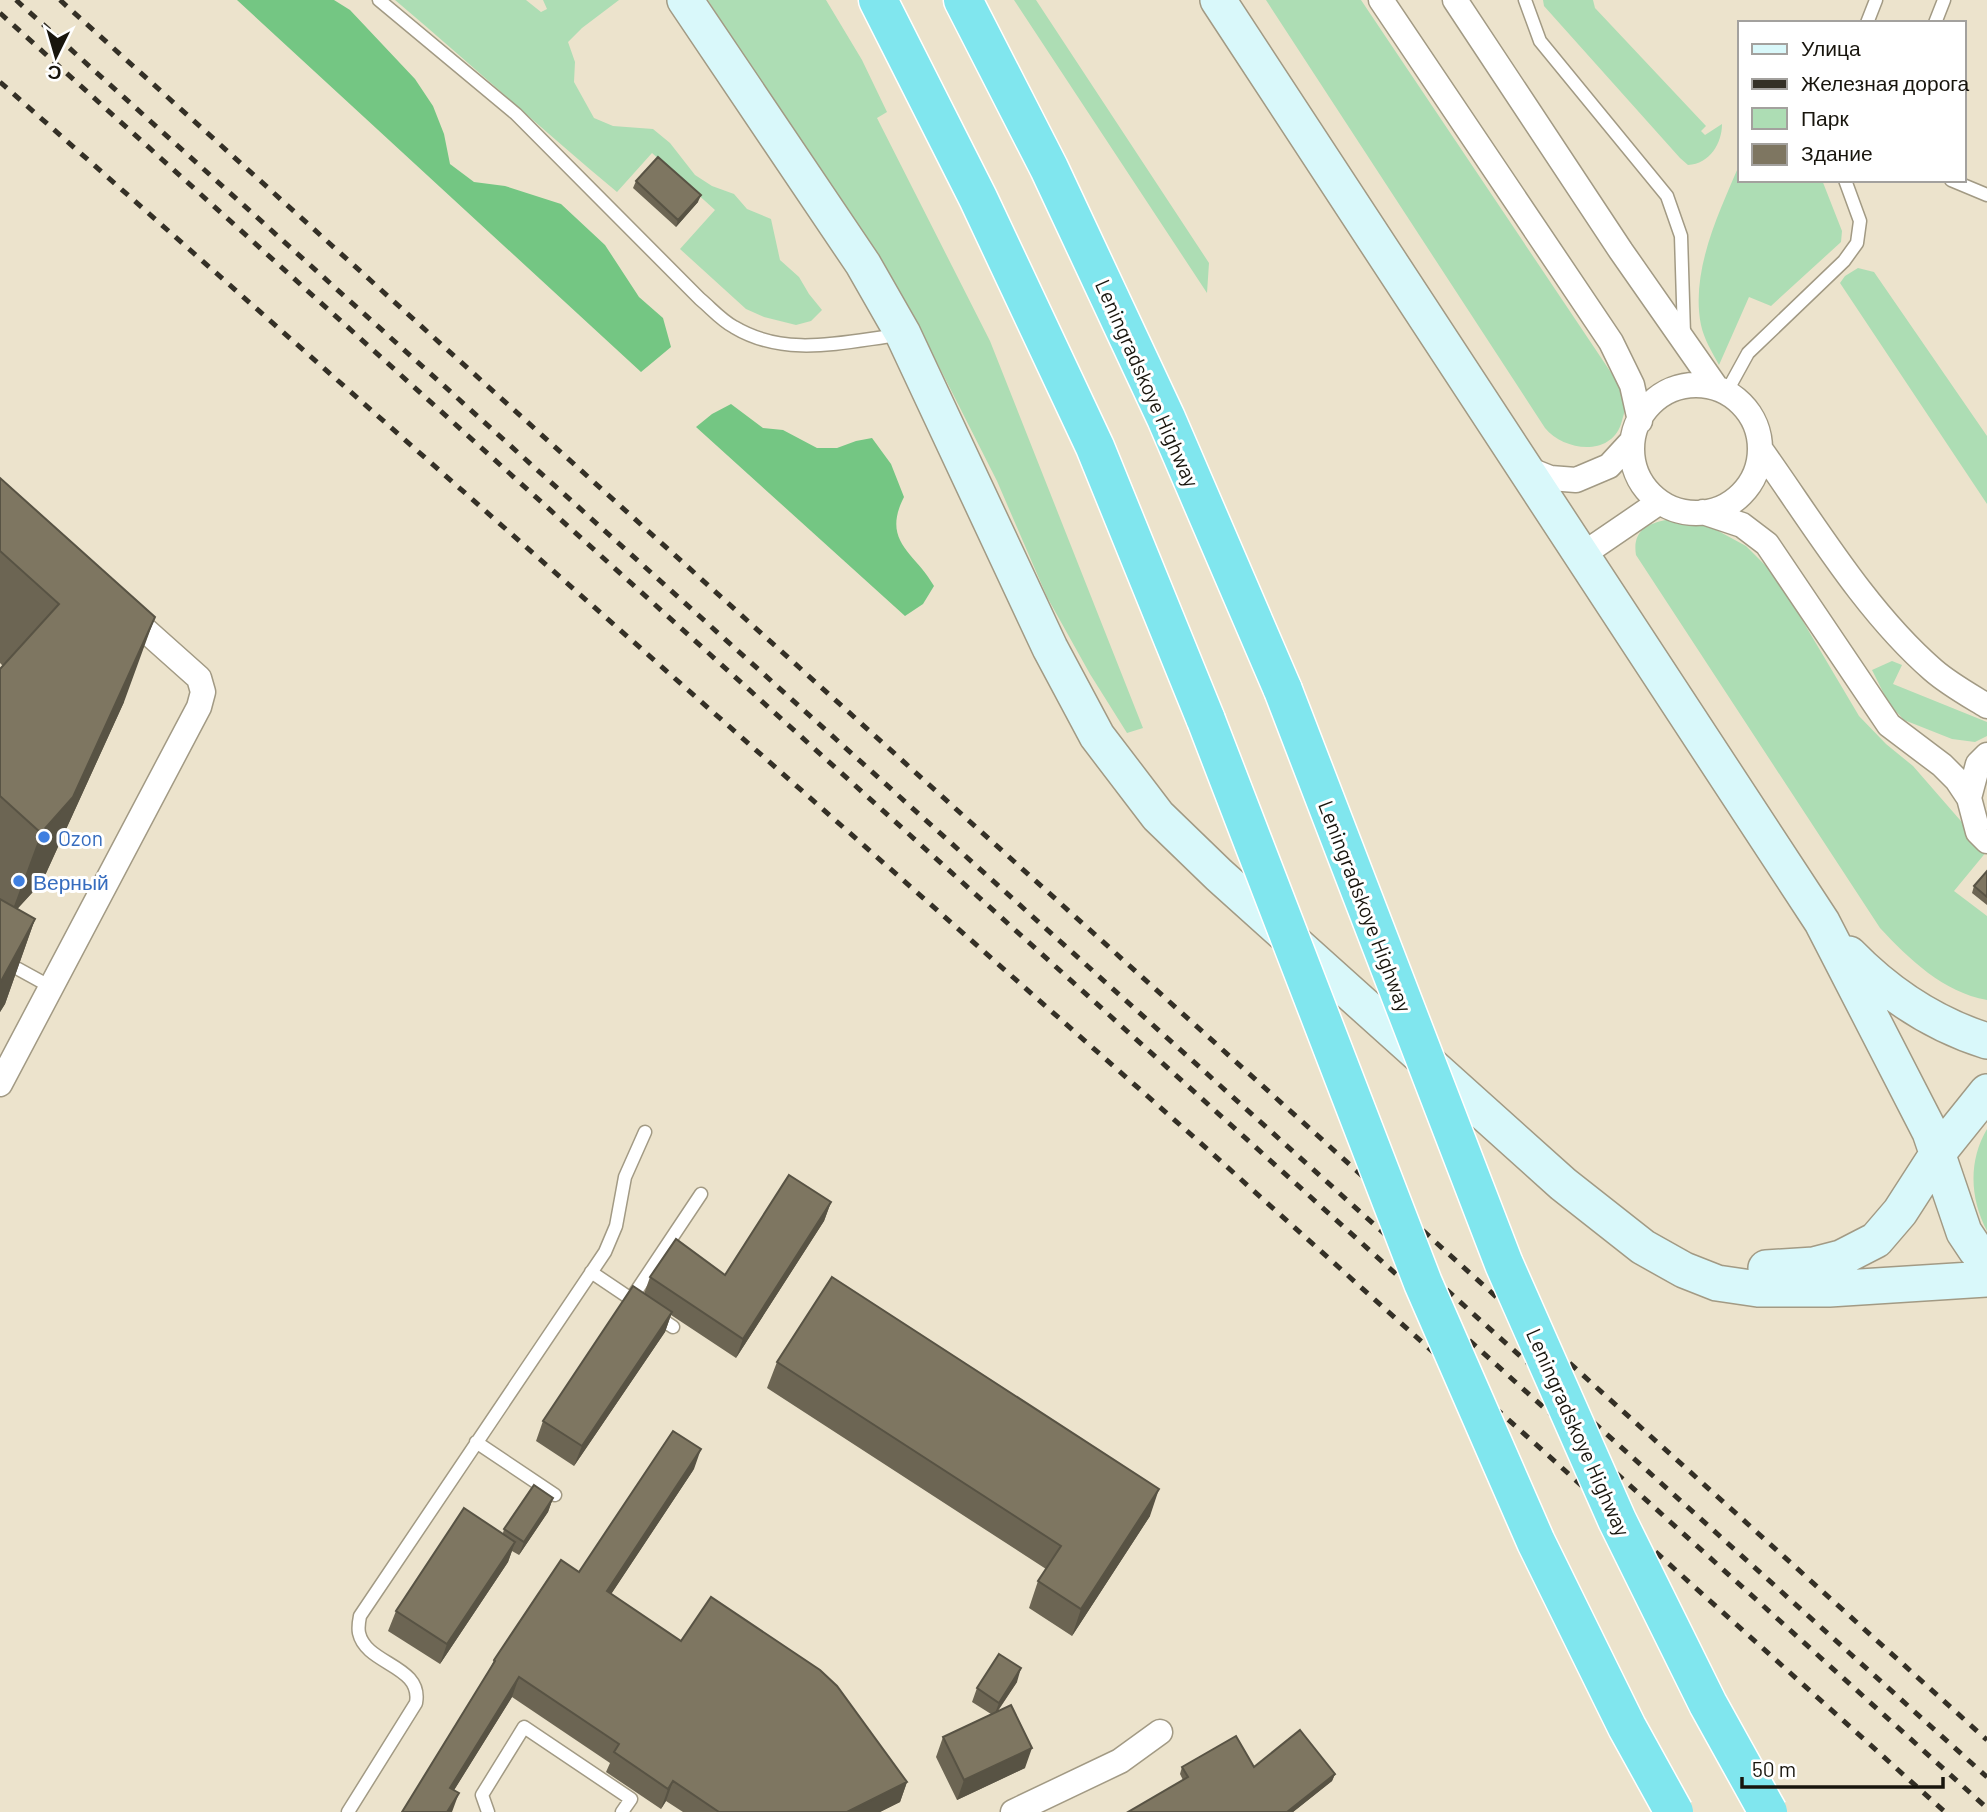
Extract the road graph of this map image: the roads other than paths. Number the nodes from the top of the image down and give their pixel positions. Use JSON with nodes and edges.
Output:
{"nodes":[{"id":1,"x":379,"y":0,"type":"edge"},
{"id":2,"x":685,"y":0,"type":"edge"},
{"id":3,"x":878,"y":0,"type":"edge"},
{"id":4,"x":963,"y":0,"type":"edge"},
{"id":5,"x":1218,"y":0,"type":"edge"},
{"id":6,"x":1381,"y":0,"type":"edge"},
{"id":7,"x":1455,"y":0,"type":"edge"},
{"id":8,"x":1525,"y":0,"type":"edge"},
{"id":9,"x":1876,"y":0,"type":"edge"},
{"id":10,"x":1944,"y":0,"type":"edge"},
{"id":11,"x":1868,"y":21,"type":"edge"},
{"id":12,"x":1936,"y":21,"type":"edge"},
{"id":13,"x":1846,"y":182,"type":"edge"},
{"id":14,"x":1956,"y":182,"type":"edge"},
{"id":15,"x":1987,"y":195,"type":"edge"},
{"id":16,"x":903,"y":334,"type":"junction"},
{"id":17,"x":1684,"y":341,"type":"junction"},
{"id":18,"x":1721,"y":390,"type":"junction"},
{"id":19,"x":1636,"y":431,"type":"junction"},
{"id":20,"x":1761,"y":450,"type":"junction"},
{"id":21,"x":1525,"y":468,"type":"junction"},
{"id":22,"x":1658,"y":503,"type":"junction"},
{"id":23,"x":1703,"y":512,"type":"junction"},
{"id":24,"x":1582,"y":555,"type":"junction"},
{"id":25,"x":110,"y":599,"type":"edge"},
{"id":26,"x":1987,"y":706,"type":"edge"},
{"id":27,"x":1987,"y":755,"type":"edge"},
{"id":28,"x":1969,"y":798,"type":"junction"},
{"id":29,"x":1987,"y":841,"type":"edge"},
{"id":30,"x":1822,"y":922,"type":"junction"},
{"id":31,"x":0,"y":959,"type":"edge"},
{"id":32,"x":51,"y":988,"type":"junction"},
{"id":33,"x":1987,"y":1041,"type":"edge"},
{"id":34,"x":0,"y":1084,"type":"edge"},
{"id":35,"x":1987,"y":1092,"type":"edge"},
{"id":36,"x":1965,"y":1121,"type":"junction"},
{"id":37,"x":645,"y":1132,"type":"dead end"},
{"id":38,"x":1938,"y":1153,"type":"junction"},
{"id":39,"x":1952,"y":1192,"type":"junction"},
{"id":40,"x":701,"y":1194,"type":"dead end"},
{"id":41,"x":1643,"y":1247,"type":"junction"},
{"id":42,"x":1987,"y":1262,"type":"edge"},
{"id":43,"x":591,"y":1272,"type":"junction"},
{"id":44,"x":1987,"y":1279,"type":"edge"},
{"id":45,"x":631,"y":1299,"type":"junction"},
{"id":46,"x":673,"y":1327,"type":"dead end"},
{"id":47,"x":476,"y":1443,"type":"junction"},
{"id":48,"x":555,"y":1495,"type":"dead end"},
{"id":49,"x":1160,"y":1732,"type":"dead end"},
{"id":50,"x":348,"y":1812,"type":"edge"},
{"id":51,"x":488,"y":1812,"type":"edge"},
{"id":52,"x":622,"y":1812,"type":"edge"},
{"id":53,"x":1013,"y":1812,"type":"edge"},
{"id":54,"x":1674,"y":1812,"type":"edge"},
{"id":55,"x":1768,"y":1812,"type":"edge"}],
"edges":[{"from":1,"to":16,"type":"lane"},
{"from":2,"to":16,"type":"main road"},
{"from":3,"to":54,"type":"highway","bridge":true},
{"from":4,"to":55,"type":"highway","name":"Leningradskoye Highway","bridge":true},
{"from":5,"to":21,"type":"main road"},
{"from":6,"to":19,"type":"street"},
{"from":7,"to":17,"type":"street"},
{"from":8,"to":17,"type":"lane"},
{"from":9,"to":11,"type":"lane"},
{"from":10,"to":12,"type":"lane"},
{"from":13,"to":18,"type":"lane"},
{"from":14,"to":15,"type":"lane"},
{"from":16,"to":41,"type":"main road"},
{"from":17,"to":18,"type":"street"},
{"from":18,"to":19,"type":"street"},
{"from":18,"to":20,"type":"street"},
{"from":19,"to":21,"type":"street"},
{"from":19,"to":22,"type":"street"},
{"from":20,"to":23,"type":"street"},
{"from":20,"to":26,"type":"street"},
{"from":21,"to":24,"type":"main road"},
{"from":22,"to":23,"type":"street"},
{"from":22,"to":24,"type":"street"},
{"from":23,"to":28,"type":"street"},
{"from":24,"to":30,"type":"main road"},
{"from":25,"to":32,"type":"street"},
{"from":27,"to":28,"type":"street"},
{"from":28,"to":29,"type":"street"},
{"from":30,"to":33,"type":"main road"},
{"from":30,"to":38,"type":"main road"},
{"from":31,"to":32,"type":"lane"},
{"from":32,"to":34,"type":"street"},
{"from":35,"to":36,"type":"main road"},
{"from":36,"to":38,"type":"main road"},
{"from":36,"to":39,"type":"main road"},
{"from":37,"to":43,"type":"lane"},
{"from":38,"to":39,"type":"main road"},
{"from":38,"to":41,"type":"main road"},
{"from":39,"to":42,"type":"main road"},
{"from":40,"to":45,"type":"lane"},
{"from":41,"to":44,"type":"main road"},
{"from":43,"to":45,"type":"lane"},
{"from":43,"to":47,"type":"lane"},
{"from":45,"to":46,"type":"lane"},
{"from":47,"to":48,"type":"lane"},
{"from":47,"to":50,"type":"lane"},
{"from":49,"to":53,"type":"street"},
{"from":51,"to":52,"type":"lane"}]}
